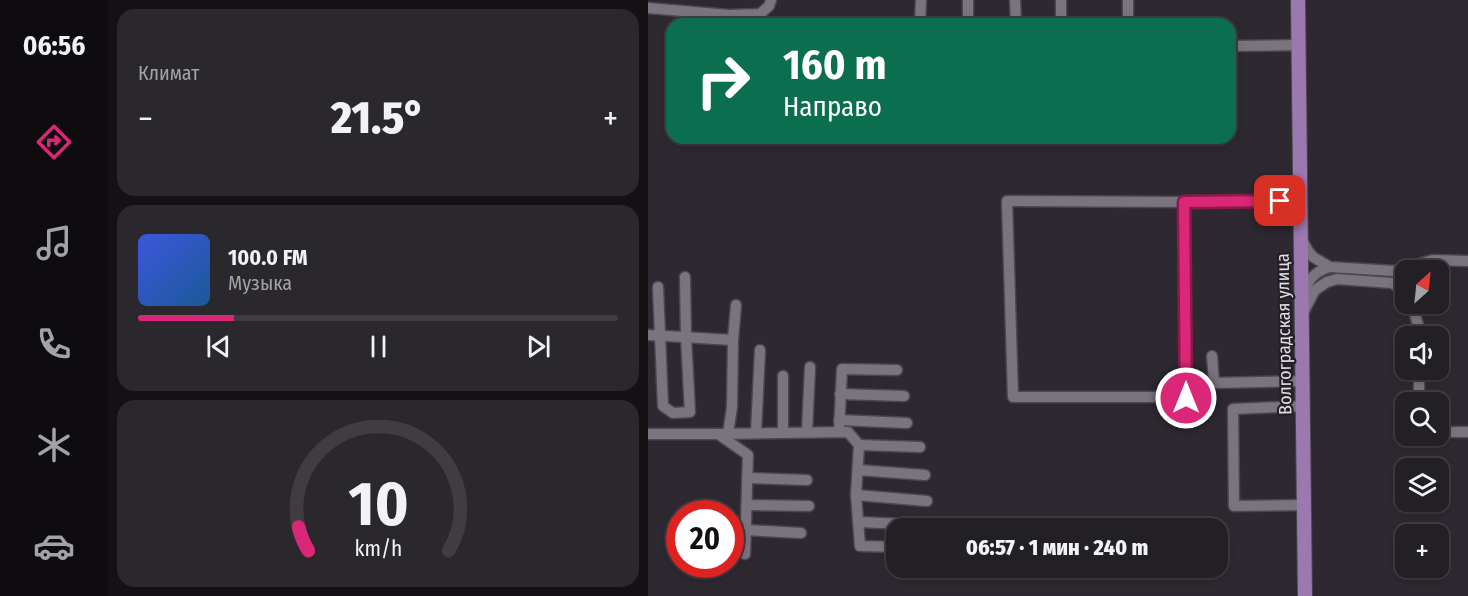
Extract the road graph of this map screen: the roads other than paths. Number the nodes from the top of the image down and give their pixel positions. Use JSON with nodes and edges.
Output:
{"nodes":[{"id":1,"x":771,"y":0,"type":"edge"},
{"id":2,"x":921,"y":0,"type":"edge"},
{"id":3,"x":968,"y":0,"type":"edge"},
{"id":4,"x":1015,"y":0,"type":"edge"},
{"id":5,"x":1061,"y":0,"type":"edge"},
{"id":6,"x":1128,"y":0,"type":"edge"},
{"id":7,"x":1298,"y":0,"type":"edge"},
{"id":8,"x":648,"y":8,"type":"edge"},
{"id":9,"x":920,"y":18,"type":"edge"},
{"id":10,"x":968,"y":18,"type":"edge"},
{"id":11,"x":1016,"y":18,"type":"edge"},
{"id":12,"x":1061,"y":18,"type":"edge"},
{"id":13,"x":1128,"y":18,"type":"edge"},
{"id":14,"x":1299,"y":45,"type":"junction"},
{"id":15,"x":1236,"y":46,"type":"edge"},
{"id":16,"x":1300,"y":201,"type":"junction"},
{"id":17,"x":1184,"y":202,"type":"junction"},
{"id":18,"x":1301,"y":236,"type":"junction"},
{"id":19,"x":1301,"y":256,"type":"junction"},
{"id":20,"x":1468,"y":261,"type":"edge"},
{"id":21,"x":1330,"y":267,"type":"junction"},
{"id":22,"x":1318,"y":271,"type":"junction"},
{"id":23,"x":685,"y":277,"type":"dead end"},
{"id":24,"x":1337,"y":279,"type":"junction"},
{"id":25,"x":1395,"y":285,"type":"edge"},
{"id":26,"x":658,"y":287,"type":"dead end"},
{"id":27,"x":1302,"y":301,"type":"junction"},
{"id":28,"x":736,"y":305,"type":"dead end"},
{"id":29,"x":1302,"y":316,"type":"junction"},
{"id":30,"x":653,"y":335,"type":"edge"},
{"id":31,"x":686,"y":337,"type":"junction"},
{"id":32,"x":734,"y":340,"type":"junction"},
{"id":33,"x":760,"y":350,"type":"dead end"},
{"id":34,"x":1212,"y":356,"type":"dead end"},
{"id":35,"x":810,"y":367,"type":"dead end"},
{"id":36,"x":897,"y":370,"type":"dead end"},
{"id":37,"x":783,"y":376,"type":"dead end"},
{"id":38,"x":1303,"y":381,"type":"junction"},
{"id":39,"x":840,"y":394,"type":"junction"},
{"id":40,"x":904,"y":396,"type":"dead end"},
{"id":41,"x":1303,"y":406,"type":"junction"},
{"id":42,"x":907,"y":423,"type":"dead end"},
{"id":43,"x":839,"y":426,"type":"junction"},
{"id":44,"x":807,"y":432,"type":"junction"},
{"id":45,"x":1449,"y":432,"type":"edge"},
{"id":46,"x":1468,"y":432,"type":"edge"},
{"id":47,"x":756,"y":433,"type":"junction"},
{"id":48,"x":783,"y":433,"type":"junction"},
{"id":49,"x":648,"y":434,"type":"edge"},
{"id":50,"x":723,"y":434,"type":"junction"},
{"id":51,"x":859,"y":445,"type":"junction"},
{"id":52,"x":920,"y":447,"type":"dead end"},
{"id":53,"x":858,"y":470,"type":"junction"},
{"id":54,"x":925,"y":475,"type":"dead end"},
{"id":55,"x":747,"y":478,"type":"junction"},
{"id":56,"x":807,"y":480,"type":"dead end"},
{"id":57,"x":856,"y":495,"type":"junction"},
{"id":58,"x":927,"y":501,"type":"dead end"},
{"id":59,"x":747,"y":505,"type":"junction"},
{"id":60,"x":1304,"y":505,"type":"junction"},
{"id":61,"x":809,"y":506,"type":"dead end"},
{"id":62,"x":858,"y":522,"type":"junction"},
{"id":63,"x":886,"y":523,"type":"edge"},
{"id":64,"x":746,"y":530,"type":"junction"},
{"id":65,"x":801,"y":533,"type":"dead end"},
{"id":66,"x":886,"y":547,"type":"edge"},
{"id":67,"x":745,"y":554,"type":"dead end"},
{"id":68,"x":1305,"y":596,"type":"edge"}],
"edges":[{"from":1,"to":8,"type":"lane"},
{"from":2,"to":9,"type":"lane"},
{"from":3,"to":10,"type":"lane"},
{"from":4,"to":11,"type":"lane"},
{"from":5,"to":12,"type":"lane"},
{"from":6,"to":13,"type":"lane"},
{"from":7,"to":14,"type":"main road","name":"Волгоградская улица"},
{"from":14,"to":15,"type":"lane"},
{"from":14,"to":16,"type":"main road","name":"Волгоградская улица"},
{"from":16,"to":17,"type":"lane"},
{"from":16,"to":18,"type":"main road","name":"Волгоградская улица"},
{"from":17,"to":17,"type":"lane"},
{"from":18,"to":19,"type":"main road","name":"Волгоградская улица"},
{"from":18,"to":21,"type":"lane"},
{"from":19,"to":22,"type":"lane"},
{"from":19,"to":27,"type":"main road","name":"Волгоградская улица"},
{"from":20,"to":21,"type":"lane"},
{"from":21,"to":22,"type":"lane"},
{"from":22,"to":24,"type":"lane"},
{"from":22,"to":27,"type":"lane"},
{"from":23,"to":31,"type":"lane"},
{"from":24,"to":25,"type":"lane"},
{"from":24,"to":29,"type":"lane"},
{"from":26,"to":30,"type":"lane"},
{"from":27,"to":29,"type":"main road","name":"Волгоградская улица"},
{"from":28,"to":32,"type":"lane"},
{"from":29,"to":38,"type":"main road","name":"Волгоградская улица"},
{"from":30,"to":31,"type":"lane"},
{"from":30,"to":31,"type":"lane"},
{"from":31,"to":32,"type":"lane"},
{"from":32,"to":50,"type":"lane"},
{"from":33,"to":47,"type":"lane"},
{"from":34,"to":38,"type":"lane"},
{"from":35,"to":44,"type":"lane"},
{"from":36,"to":39,"type":"lane"},
{"from":37,"to":48,"type":"lane"},
{"from":38,"to":41,"type":"main road","name":"Волгоградская улица"},
{"from":39,"to":40,"type":"lane"},
{"from":39,"to":43,"type":"lane"},
{"from":41,"to":60,"type":"main road","name":"Волгоградская улица"},
{"from":41,"to":60,"type":"lane"},
{"from":42,"to":43,"type":"lane"},
{"from":43,"to":44,"type":"lane"},
{"from":43,"to":51,"type":"lane"},
{"from":44,"to":48,"type":"lane"},
{"from":45,"to":46,"type":"lane"},
{"from":47,"to":48,"type":"lane"},
{"from":47,"to":50,"type":"lane"},
{"from":49,"to":50,"type":"lane"},
{"from":50,"to":55,"type":"lane"},
{"from":51,"to":52,"type":"lane"},
{"from":51,"to":53,"type":"lane"},
{"from":53,"to":54,"type":"lane"},
{"from":53,"to":57,"type":"lane"},
{"from":55,"to":56,"type":"lane"},
{"from":55,"to":59,"type":"lane"},
{"from":57,"to":58,"type":"lane"},
{"from":57,"to":62,"type":"lane"},
{"from":59,"to":61,"type":"lane"},
{"from":59,"to":64,"type":"lane"},
{"from":60,"to":68,"type":"main road","name":"Волгоградская улица"},
{"from":62,"to":63,"type":"lane"},
{"from":62,"to":66,"type":"lane"},
{"from":64,"to":65,"type":"lane"},
{"from":64,"to":67,"type":"lane"}]}
